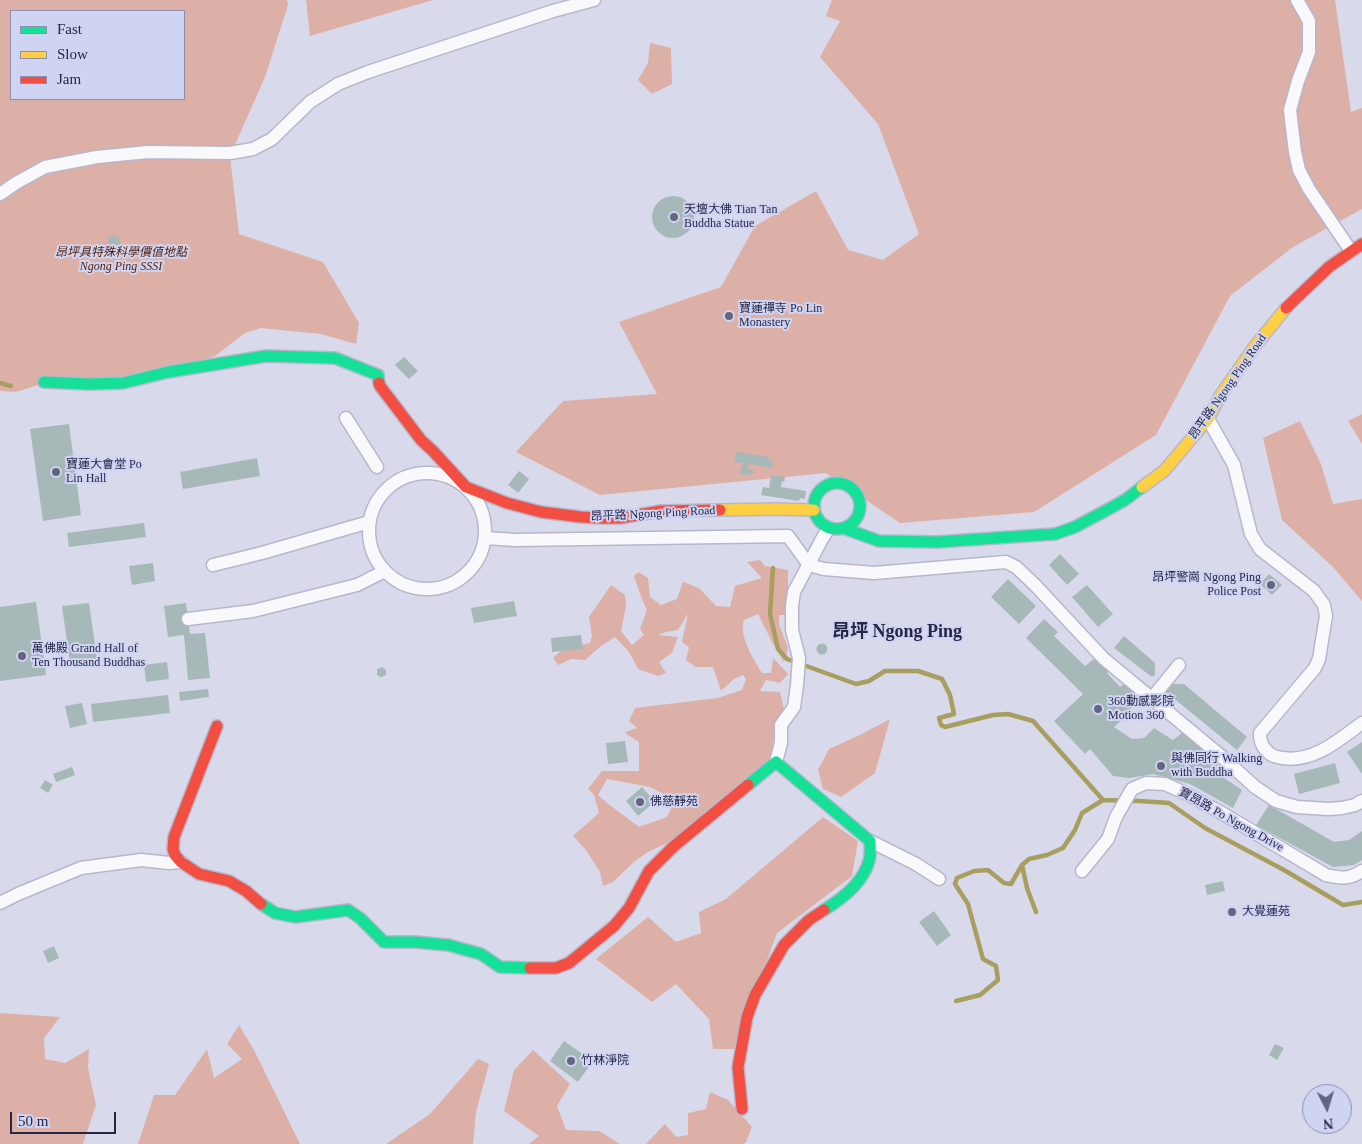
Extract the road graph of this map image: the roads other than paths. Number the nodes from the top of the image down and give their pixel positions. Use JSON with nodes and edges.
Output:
{"nodes":[{"id":1,"x":594,"y":0,"type":"edge"},
{"id":2,"x":1297,"y":0,"type":"edge"},
{"id":3,"x":0,"y":194,"type":"edge"},
{"id":4,"x":1362,"y":244,"type":"edge"},
{"id":5,"x":1351,"y":251,"type":"junction"},
{"id":6,"x":44,"y":382,"type":"dead end"},
{"id":7,"x":346,"y":418,"type":"dead end"},
{"id":8,"x":1208,"y":419,"type":"junction"},
{"id":9,"x":377,"y":467,"type":"dead end"},
{"id":10,"x":466,"y":488,"type":"junction"},
{"id":11,"x":814,"y":510,"type":"junction"},
{"id":12,"x":864,"y":520,"type":"junction"},
{"id":13,"x":369,"y":522,"type":"junction"},
{"id":14,"x":829,"y":528,"type":"junction"},
{"id":15,"x":843,"y":528,"type":"junction"},
{"id":16,"x":486,"y":538,"type":"junction"},
{"id":17,"x":879,"y":541,"type":"junction"},
{"id":18,"x":809,"y":564,"type":"junction"},
{"id":19,"x":213,"y":565,"type":"dead end"},
{"id":20,"x":385,"y":572,"type":"junction"},
{"id":21,"x":188,"y":619,"type":"dead end"},
{"id":22,"x":1179,"y":665,"type":"dead end"},
{"id":23,"x":1152,"y":698,"type":"junction"},
{"id":24,"x":1362,"y":723,"type":"edge"},
{"id":25,"x":217,"y":726,"type":"dead end"},
{"id":26,"x":776,"y":762,"type":"junction"},
{"id":27,"x":1362,"y":801,"type":"edge"},
{"id":28,"x":870,"y":841,"type":"junction"},
{"id":29,"x":181,"y":862,"type":"junction"},
{"id":30,"x":1082,"y":871,"type":"dead end"},
{"id":31,"x":1362,"y":871,"type":"edge"},
{"id":32,"x":939,"y":879,"type":"dead end"},
{"id":33,"x":0,"y":903,"type":"edge"},
{"id":34,"x":742,"y":1109,"type":"dead end"}],
"edges":[{"from":1,"to":3,"type":"street"},
{"from":2,"to":5,"type":"street"},
{"from":4,"to":5,"type":"street","name":"昂平路 Ngong Ping Road"},
{"from":5,"to":8,"type":"street","name":"昂平路 Ngong Ping Road"},
{"from":6,"to":10,"type":"street"},
{"from":7,"to":9,"type":"street"},
{"from":8,"to":17,"type":"street","name":"昂平路 Ngong Ping Road"},
{"from":8,"to":24,"type":"street"},
{"from":10,"to":11,"type":"street","name":"昂平路 Ngong Ping Road"},
{"from":10,"to":13,"type":"street"},
{"from":10,"to":16,"type":"street"},
{"from":11,"to":12,"type":"street"},
{"from":11,"to":14,"type":"street"},
{"from":12,"to":15,"type":"street"},
{"from":12,"to":17,"type":"street"},
{"from":13,"to":19,"type":"street"},
{"from":13,"to":20,"type":"street"},
{"from":14,"to":15,"type":"street"},
{"from":14,"to":18,"type":"street"},
{"from":15,"to":17,"type":"street","name":"昂平路 Ngong Ping Road"},
{"from":16,"to":18,"type":"street"},
{"from":16,"to":20,"type":"street"},
{"from":18,"to":23,"type":"street"},
{"from":18,"to":26,"type":"street"},
{"from":20,"to":21,"type":"street"},
{"from":22,"to":23,"type":"street"},
{"from":23,"to":27,"type":"street"},
{"from":25,"to":29,"type":"street"},
{"from":26,"to":28,"type":"street"},
{"from":26,"to":29,"type":"street"},
{"from":28,"to":32,"type":"street"},
{"from":28,"to":34,"type":"street"},
{"from":29,"to":33,"type":"street"},
{"from":30,"to":31,"type":"street","name":"寶昂路 Po Ngong Drive"}]}
